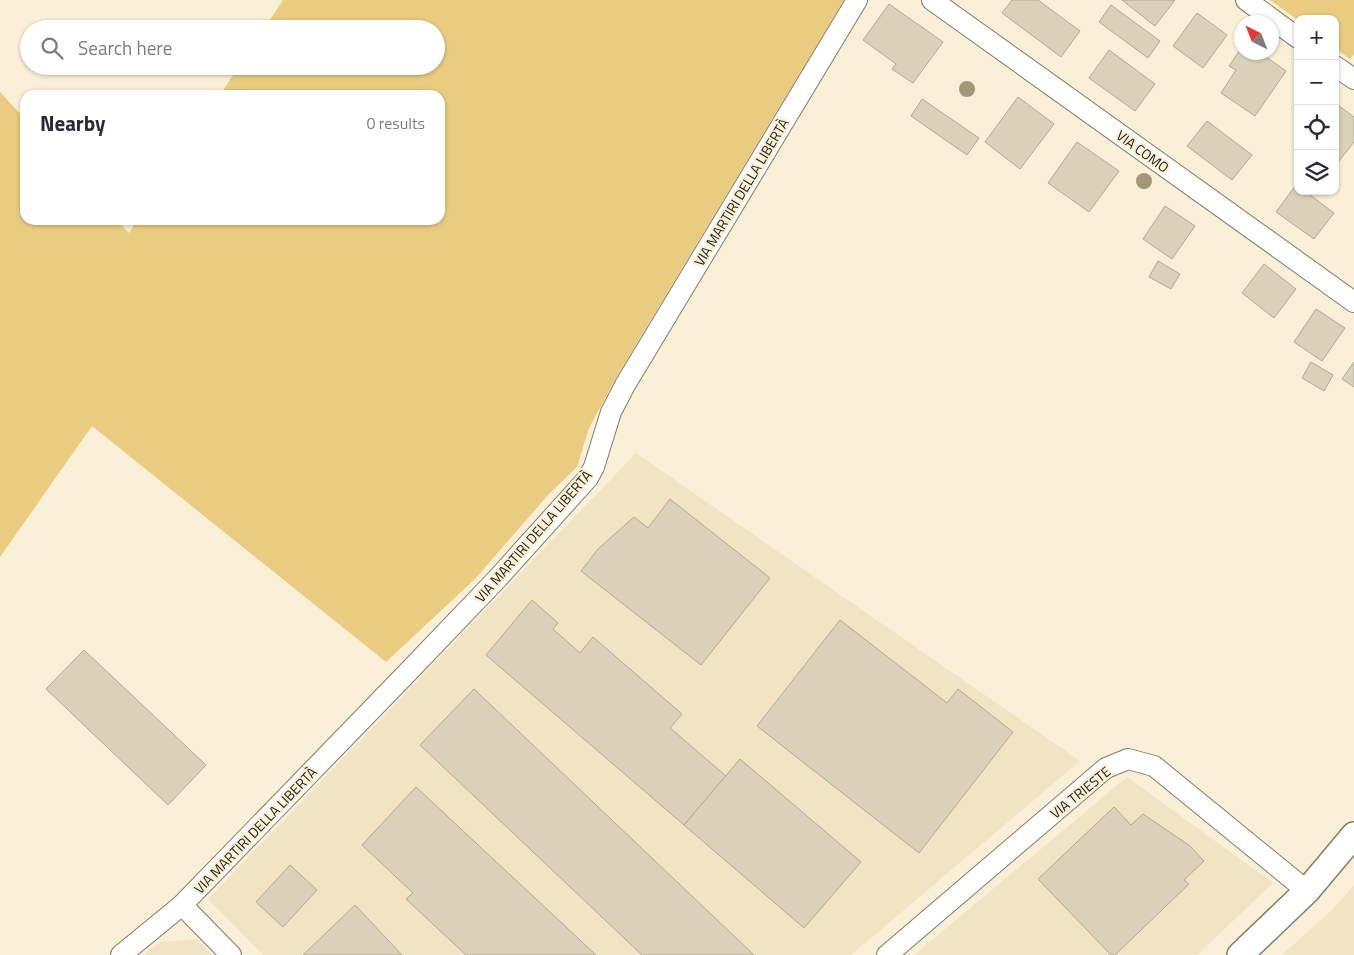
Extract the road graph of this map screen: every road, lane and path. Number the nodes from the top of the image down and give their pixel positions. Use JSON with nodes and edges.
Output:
{"nodes":[{"id":1,"x":857,"y":0,"type":"edge"},
{"id":2,"x":932,"y":0,"type":"edge"},
{"id":3,"x":1246,"y":0,"type":"edge"},
{"id":4,"x":1294,"y":35,"type":"edge"},
{"id":5,"x":1339,"y":69,"type":"edge"},
{"id":6,"x":1354,"y":79,"type":"edge"},
{"id":7,"x":1354,"y":302,"type":"edge"},
{"id":8,"x":1354,"y":835,"type":"edge"},
{"id":9,"x":1307,"y":891,"type":"junction"},
{"id":10,"x":182,"y":905,"type":"junction"},
{"id":11,"x":121,"y":955,"type":"edge"},
{"id":12,"x":231,"y":955,"type":"edge"},
{"id":13,"x":887,"y":955,"type":"edge"},
{"id":14,"x":1240,"y":955,"type":"edge"}],
"edges":[{"from":1,"to":10,"type":"street","name":"VIA MARTIRI DELLA LIBERTÀ"},
{"from":2,"to":7,"type":"street","name":"VIA COMO"},
{"from":3,"to":4,"type":"street"},
{"from":5,"to":6,"type":"street"},
{"from":8,"to":9,"type":"street"},
{"from":9,"to":13,"type":"street","name":"VIA TRIESTE"},
{"from":9,"to":14,"type":"street"},
{"from":10,"to":11,"type":"street","name":"VIA MARTIRI DELLA LIBERTÀ"},
{"from":10,"to":12,"type":"street"}]}
